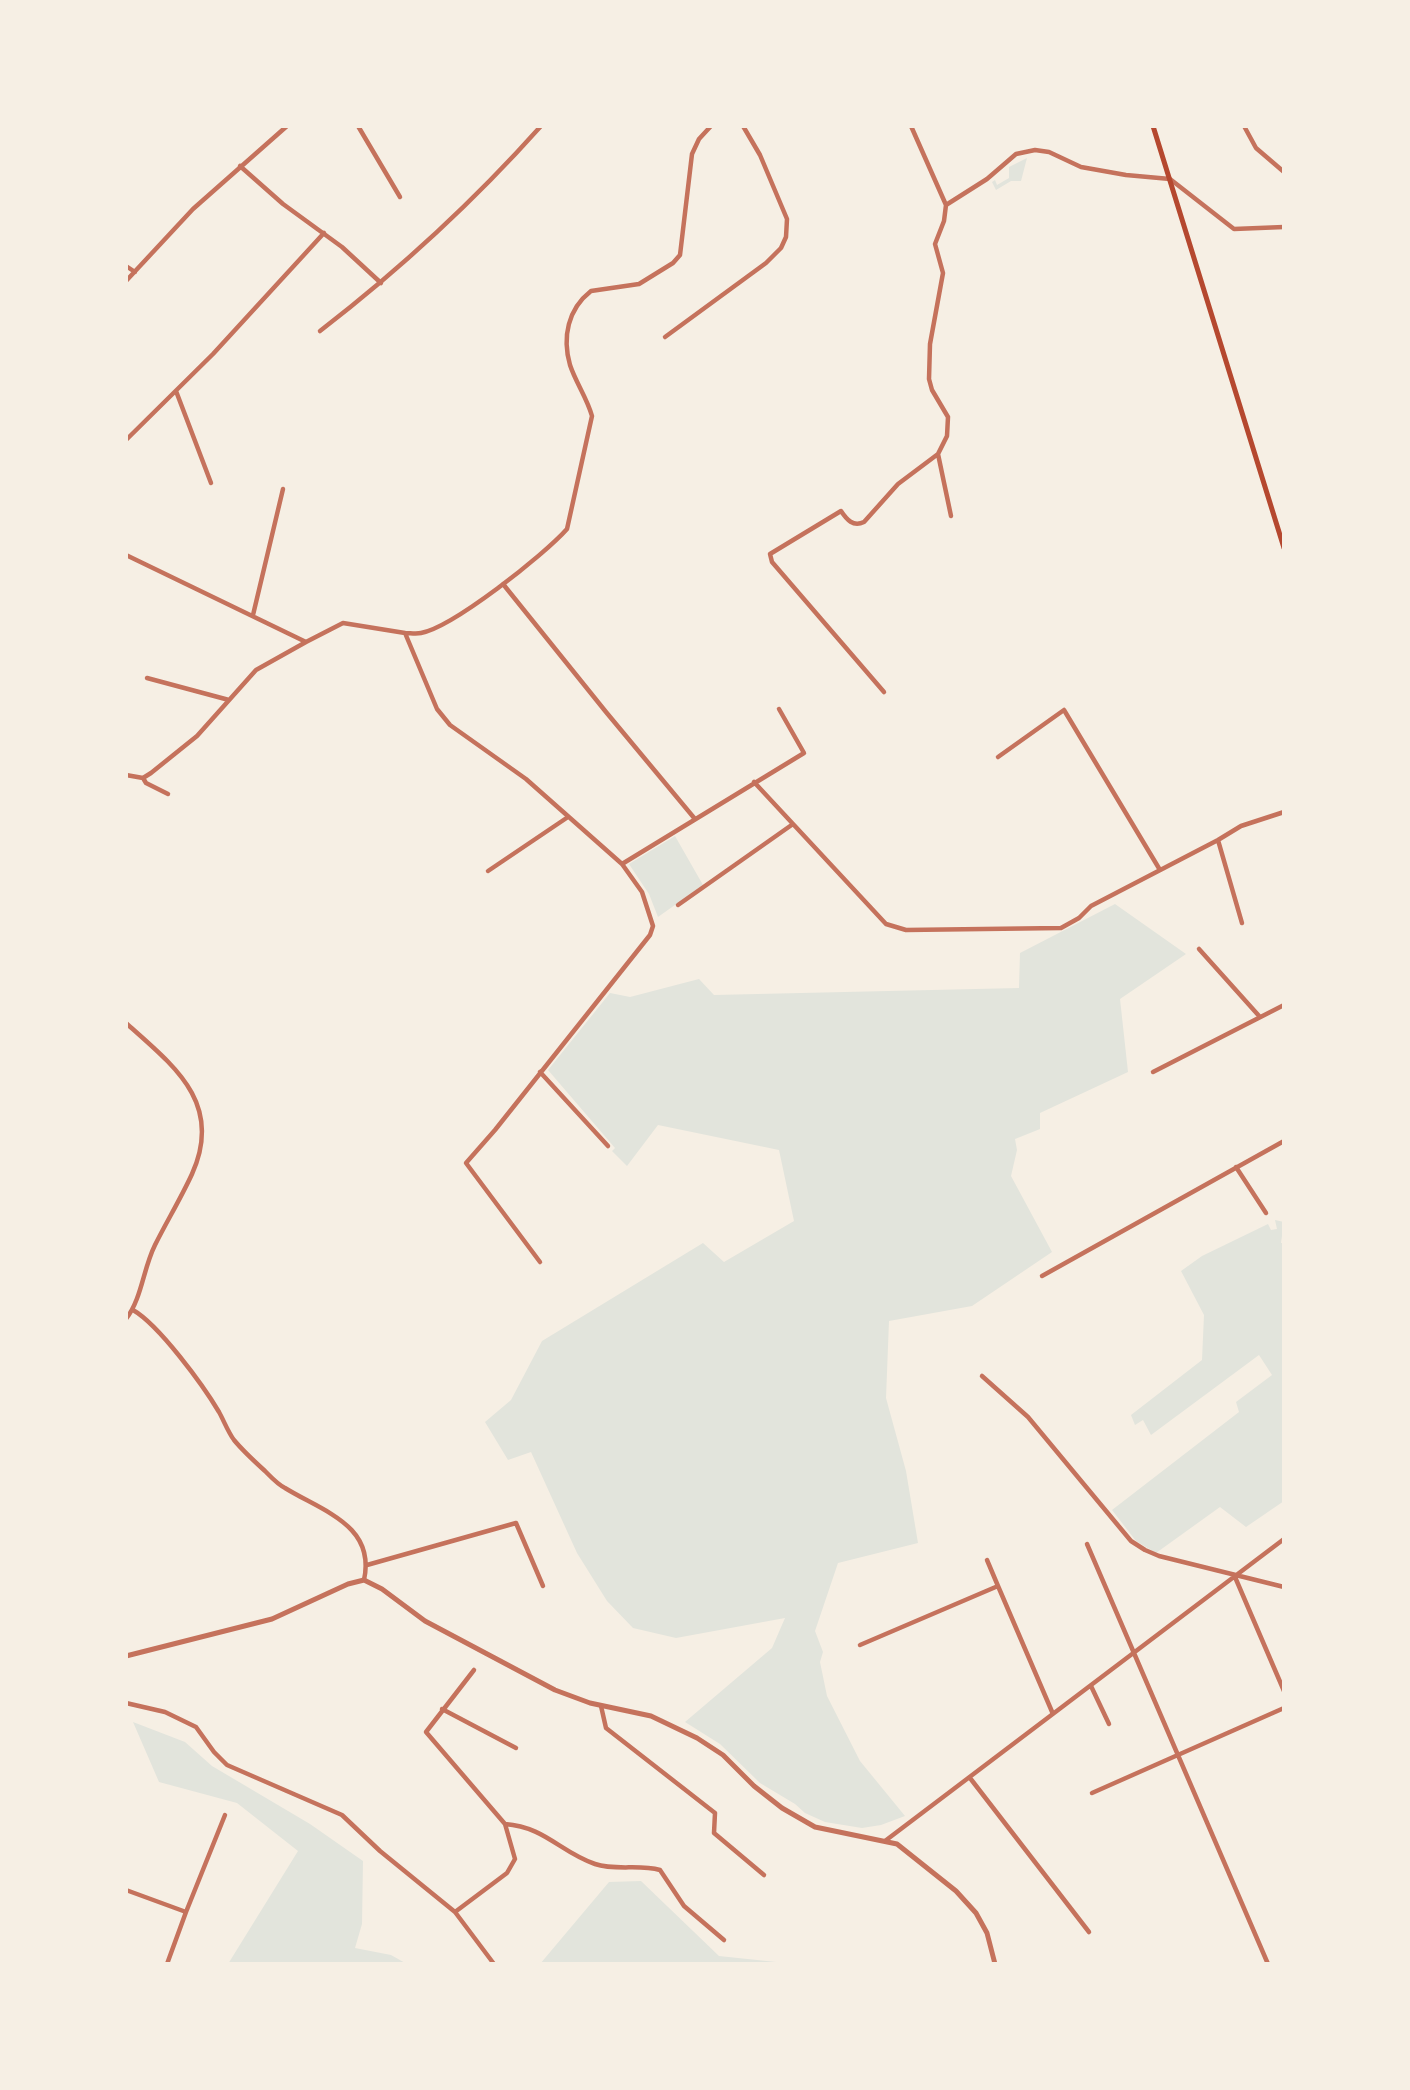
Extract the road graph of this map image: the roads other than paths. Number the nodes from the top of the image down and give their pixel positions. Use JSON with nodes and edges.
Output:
{"nodes":[{"id":1,"x":288,"y":126,"type":"edge"},
{"id":2,"x":358,"y":126,"type":"edge"},
{"id":3,"x":541,"y":126,"type":"edge"},
{"id":4,"x":711,"y":126,"type":"edge"},
{"id":5,"x":743,"y":126,"type":"edge"},
{"id":6,"x":911,"y":126,"type":"edge"},
{"id":7,"x":1153,"y":126,"type":"edge"},
{"id":8,"x":1244,"y":126,"type":"edge"},
{"id":9,"x":240,"y":166,"type":"junction"},
{"id":10,"x":1284,"y":172,"type":"edge"},
{"id":11,"x":1170,"y":178,"type":"junction"},
{"id":12,"x":400,"y":197,"type":"dead end"},
{"id":13,"x":946,"y":205,"type":"junction"},
{"id":14,"x":1284,"y":227,"type":"edge"},
{"id":15,"x":324,"y":233,"type":"junction"},
{"id":16,"x":126,"y":266,"type":"edge"},
{"id":17,"x":135,"y":272,"type":"junction"},
{"id":18,"x":126,"y":281,"type":"edge"},
{"id":19,"x":381,"y":283,"type":"junction"},
{"id":20,"x":320,"y":331,"type":"dead end"},
{"id":21,"x":665,"y":337,"type":"dead end"},
{"id":22,"x":176,"y":391,"type":"junction"},
{"id":23,"x":126,"y":440,"type":"edge"},
{"id":24,"x":937,"y":454,"type":"junction"},
{"id":25,"x":211,"y":482,"type":"dead end"},
{"id":26,"x":283,"y":489,"type":"dead end"},
{"id":27,"x":951,"y":516,"type":"dead end"},
{"id":28,"x":1284,"y":548,"type":"edge"},
{"id":29,"x":126,"y":555,"type":"edge"},
{"id":30,"x":503,"y":583,"type":"junction"},
{"id":31,"x":253,"y":615,"type":"junction"},
{"id":32,"x":405,"y":633,"type":"junction"},
{"id":33,"x":306,"y":642,"type":"junction"},
{"id":34,"x":147,"y":678,"type":"dead end"},
{"id":35,"x":884,"y":692,"type":"dead end"},
{"id":36,"x":229,"y":700,"type":"junction"},
{"id":37,"x":779,"y":709,"type":"dead end"},
{"id":38,"x":998,"y":757,"type":"dead end"},
{"id":39,"x":126,"y":775,"type":"edge"},
{"id":40,"x":143,"y":778,"type":"junction"},
{"id":41,"x":754,"y":782,"type":"junction"},
{"id":42,"x":168,"y":793,"type":"dead end"},
{"id":43,"x":1284,"y":812,"type":"edge"},
{"id":44,"x":568,"y":817,"type":"junction"},
{"id":45,"x":695,"y":819,"type":"junction"},
{"id":46,"x":793,"y":824,"type":"junction"},
{"id":47,"x":1218,"y":840,"type":"junction"},
{"id":48,"x":622,"y":864,"type":"junction"},
{"id":49,"x":1160,"y":870,"type":"junction"},
{"id":50,"x":488,"y":871,"type":"dead end"},
{"id":51,"x":678,"y":905,"type":"dead end"},
{"id":52,"x":1242,"y":923,"type":"dead end"},
{"id":53,"x":1199,"y":949,"type":"dead end"},
{"id":54,"x":1284,"y":1005,"type":"edge"},
{"id":55,"x":1260,"y":1017,"type":"junction"},
{"id":56,"x":126,"y":1023,"type":"edge"},
{"id":57,"x":540,"y":1072,"type":"junction"},
{"id":58,"x":1153,"y":1072,"type":"dead end"},
{"id":59,"x":1284,"y":1141,"type":"edge"},
{"id":60,"x":608,"y":1146,"type":"dead end"},
{"id":61,"x":1236,"y":1167,"type":"junction"},
{"id":62,"x":1266,"y":1213,"type":"dead end"},
{"id":63,"x":540,"y":1262,"type":"dead end"},
{"id":64,"x":1042,"y":1276,"type":"dead end"},
{"id":65,"x":133,"y":1310,"type":"junction"},
{"id":66,"x":126,"y":1319,"type":"edge"},
{"id":67,"x":982,"y":1376,"type":"dead end"},
{"id":68,"x":1284,"y":1539,"type":"edge"},
{"id":69,"x":1087,"y":1544,"type":"dead end"},
{"id":70,"x":987,"y":1560,"type":"dead end"},
{"id":71,"x":367,"y":1565,"type":"junction"},
{"id":72,"x":1234,"y":1577,"type":"junction"},
{"id":73,"x":364,"y":1580,"type":"junction"},
{"id":74,"x":543,"y":1586,"type":"dead end"},
{"id":75,"x":998,"y":1586,"type":"junction"},
{"id":76,"x":1284,"y":1587,"type":"edge"},
{"id":77,"x":860,"y":1646,"type":"dead end"},
{"id":78,"x":1134,"y":1653,"type":"junction"},
{"id":79,"x":126,"y":1656,"type":"edge"},
{"id":80,"x":474,"y":1670,"type":"dead end"},
{"id":81,"x":1091,"y":1686,"type":"junction"},
{"id":82,"x":1284,"y":1691,"type":"edge"},
{"id":83,"x":126,"y":1703,"type":"edge"},
{"id":84,"x":601,"y":1705,"type":"junction"},
{"id":85,"x":1284,"y":1708,"type":"edge"},
{"id":86,"x":442,"y":1709,"type":"junction"},
{"id":87,"x":1053,"y":1714,"type":"junction"},
{"id":88,"x":1109,"y":1724,"type":"dead end"},
{"id":89,"x":516,"y":1748,"type":"dead end"},
{"id":90,"x":1178,"y":1756,"type":"junction"},
{"id":91,"x":970,"y":1778,"type":"junction"},
{"id":92,"x":1092,"y":1793,"type":"dead end"},
{"id":93,"x":225,"y":1815,"type":"dead end"},
{"id":94,"x":505,"y":1824,"type":"junction"},
{"id":95,"x":885,"y":1841,"type":"junction"},
{"id":96,"x":764,"y":1875,"type":"dead end"},
{"id":97,"x":126,"y":1890,"type":"edge"},
{"id":98,"x":186,"y":1912,"type":"junction"},
{"id":99,"x":455,"y":1912,"type":"junction"},
{"id":100,"x":1089,"y":1931,"type":"dead end"},
{"id":101,"x":724,"y":1940,"type":"dead end"},
{"id":102,"x":167,"y":1964,"type":"edge"},
{"id":103,"x":494,"y":1964,"type":"edge"},
{"id":104,"x":995,"y":1964,"type":"edge"},
{"id":105,"x":1268,"y":1964,"type":"edge"}],
"edges":[{"from":1,"to":9,"type":"street"},
{"from":2,"to":12,"type":"street"},
{"from":3,"to":19,"type":"street"},
{"from":4,"to":30,"type":"street"},
{"from":5,"to":21,"type":"street"},
{"from":6,"to":13,"type":"street"},
{"from":7,"to":11,"type":"main road"},
{"from":8,"to":10,"type":"street"},
{"from":9,"to":15,"type":"street"},
{"from":9,"to":17,"type":"street"},
{"from":11,"to":13,"type":"street"},
{"from":11,"to":14,"type":"street"},
{"from":11,"to":28,"type":"main road"},
{"from":13,"to":24,"type":"street"},
{"from":15,"to":19,"type":"street"},
{"from":15,"to":22,"type":"street"},
{"from":16,"to":17,"type":"street"},
{"from":17,"to":18,"type":"street"},
{"from":19,"to":20,"type":"street"},
{"from":22,"to":23,"type":"street"},
{"from":22,"to":25,"type":"street"},
{"from":24,"to":27,"type":"street"},
{"from":24,"to":35,"type":"street"},
{"from":26,"to":31,"type":"street"},
{"from":29,"to":31,"type":"street"},
{"from":30,"to":32,"type":"street"},
{"from":30,"to":45,"type":"street"},
{"from":31,"to":33,"type":"street"},
{"from":32,"to":33,"type":"street"},
{"from":32,"to":44,"type":"street"},
{"from":33,"to":36,"type":"street"},
{"from":34,"to":36,"type":"street"},
{"from":36,"to":40,"type":"street"},
{"from":37,"to":41,"type":"street"},
{"from":38,"to":49,"type":"street"},
{"from":39,"to":40,"type":"street"},
{"from":40,"to":42,"type":"street"},
{"from":41,"to":45,"type":"street"},
{"from":41,"to":46,"type":"street"},
{"from":43,"to":47,"type":"street"},
{"from":44,"to":48,"type":"street"},
{"from":44,"to":50,"type":"street"},
{"from":45,"to":48,"type":"street"},
{"from":46,"to":49,"type":"street"},
{"from":46,"to":51,"type":"street"},
{"from":47,"to":49,"type":"street"},
{"from":47,"to":52,"type":"street"},
{"from":48,"to":57,"type":"street"},
{"from":53,"to":55,"type":"street"},
{"from":54,"to":55,"type":"street"},
{"from":55,"to":58,"type":"street"},
{"from":56,"to":65,"type":"street"},
{"from":57,"to":60,"type":"street"},
{"from":57,"to":63,"type":"street"},
{"from":59,"to":61,"type":"street"},
{"from":61,"to":62,"type":"street"},
{"from":61,"to":64,"type":"street"},
{"from":65,"to":66,"type":"street"},
{"from":65,"to":71,"type":"street"},
{"from":67,"to":72,"type":"street"},
{"from":68,"to":72,"type":"street"},
{"from":69,"to":78,"type":"street"},
{"from":70,"to":75,"type":"street"},
{"from":71,"to":73,"type":"street"},
{"from":71,"to":74,"type":"street"},
{"from":72,"to":76,"type":"street"},
{"from":72,"to":78,"type":"street"},
{"from":72,"to":82,"type":"street"},
{"from":73,"to":79,"type":"street"},
{"from":73,"to":84,"type":"street"},
{"from":75,"to":77,"type":"street"},
{"from":75,"to":87,"type":"street"},
{"from":78,"to":81,"type":"street"},
{"from":78,"to":90,"type":"street"},
{"from":80,"to":86,"type":"street"},
{"from":81,"to":87,"type":"street"},
{"from":81,"to":88,"type":"street"},
{"from":83,"to":99,"type":"street"},
{"from":84,"to":95,"type":"street"},
{"from":84,"to":96,"type":"street"},
{"from":85,"to":90,"type":"street"},
{"from":86,"to":89,"type":"street"},
{"from":86,"to":94,"type":"street"},
{"from":87,"to":91,"type":"street"},
{"from":90,"to":92,"type":"street"},
{"from":90,"to":105,"type":"street"},
{"from":91,"to":95,"type":"street"},
{"from":91,"to":100,"type":"street"},
{"from":93,"to":98,"type":"street"},
{"from":94,"to":99,"type":"street"},
{"from":94,"to":101,"type":"street"},
{"from":95,"to":104,"type":"street"},
{"from":97,"to":98,"type":"street"},
{"from":98,"to":102,"type":"street"},
{"from":99,"to":103,"type":"street"}]}
